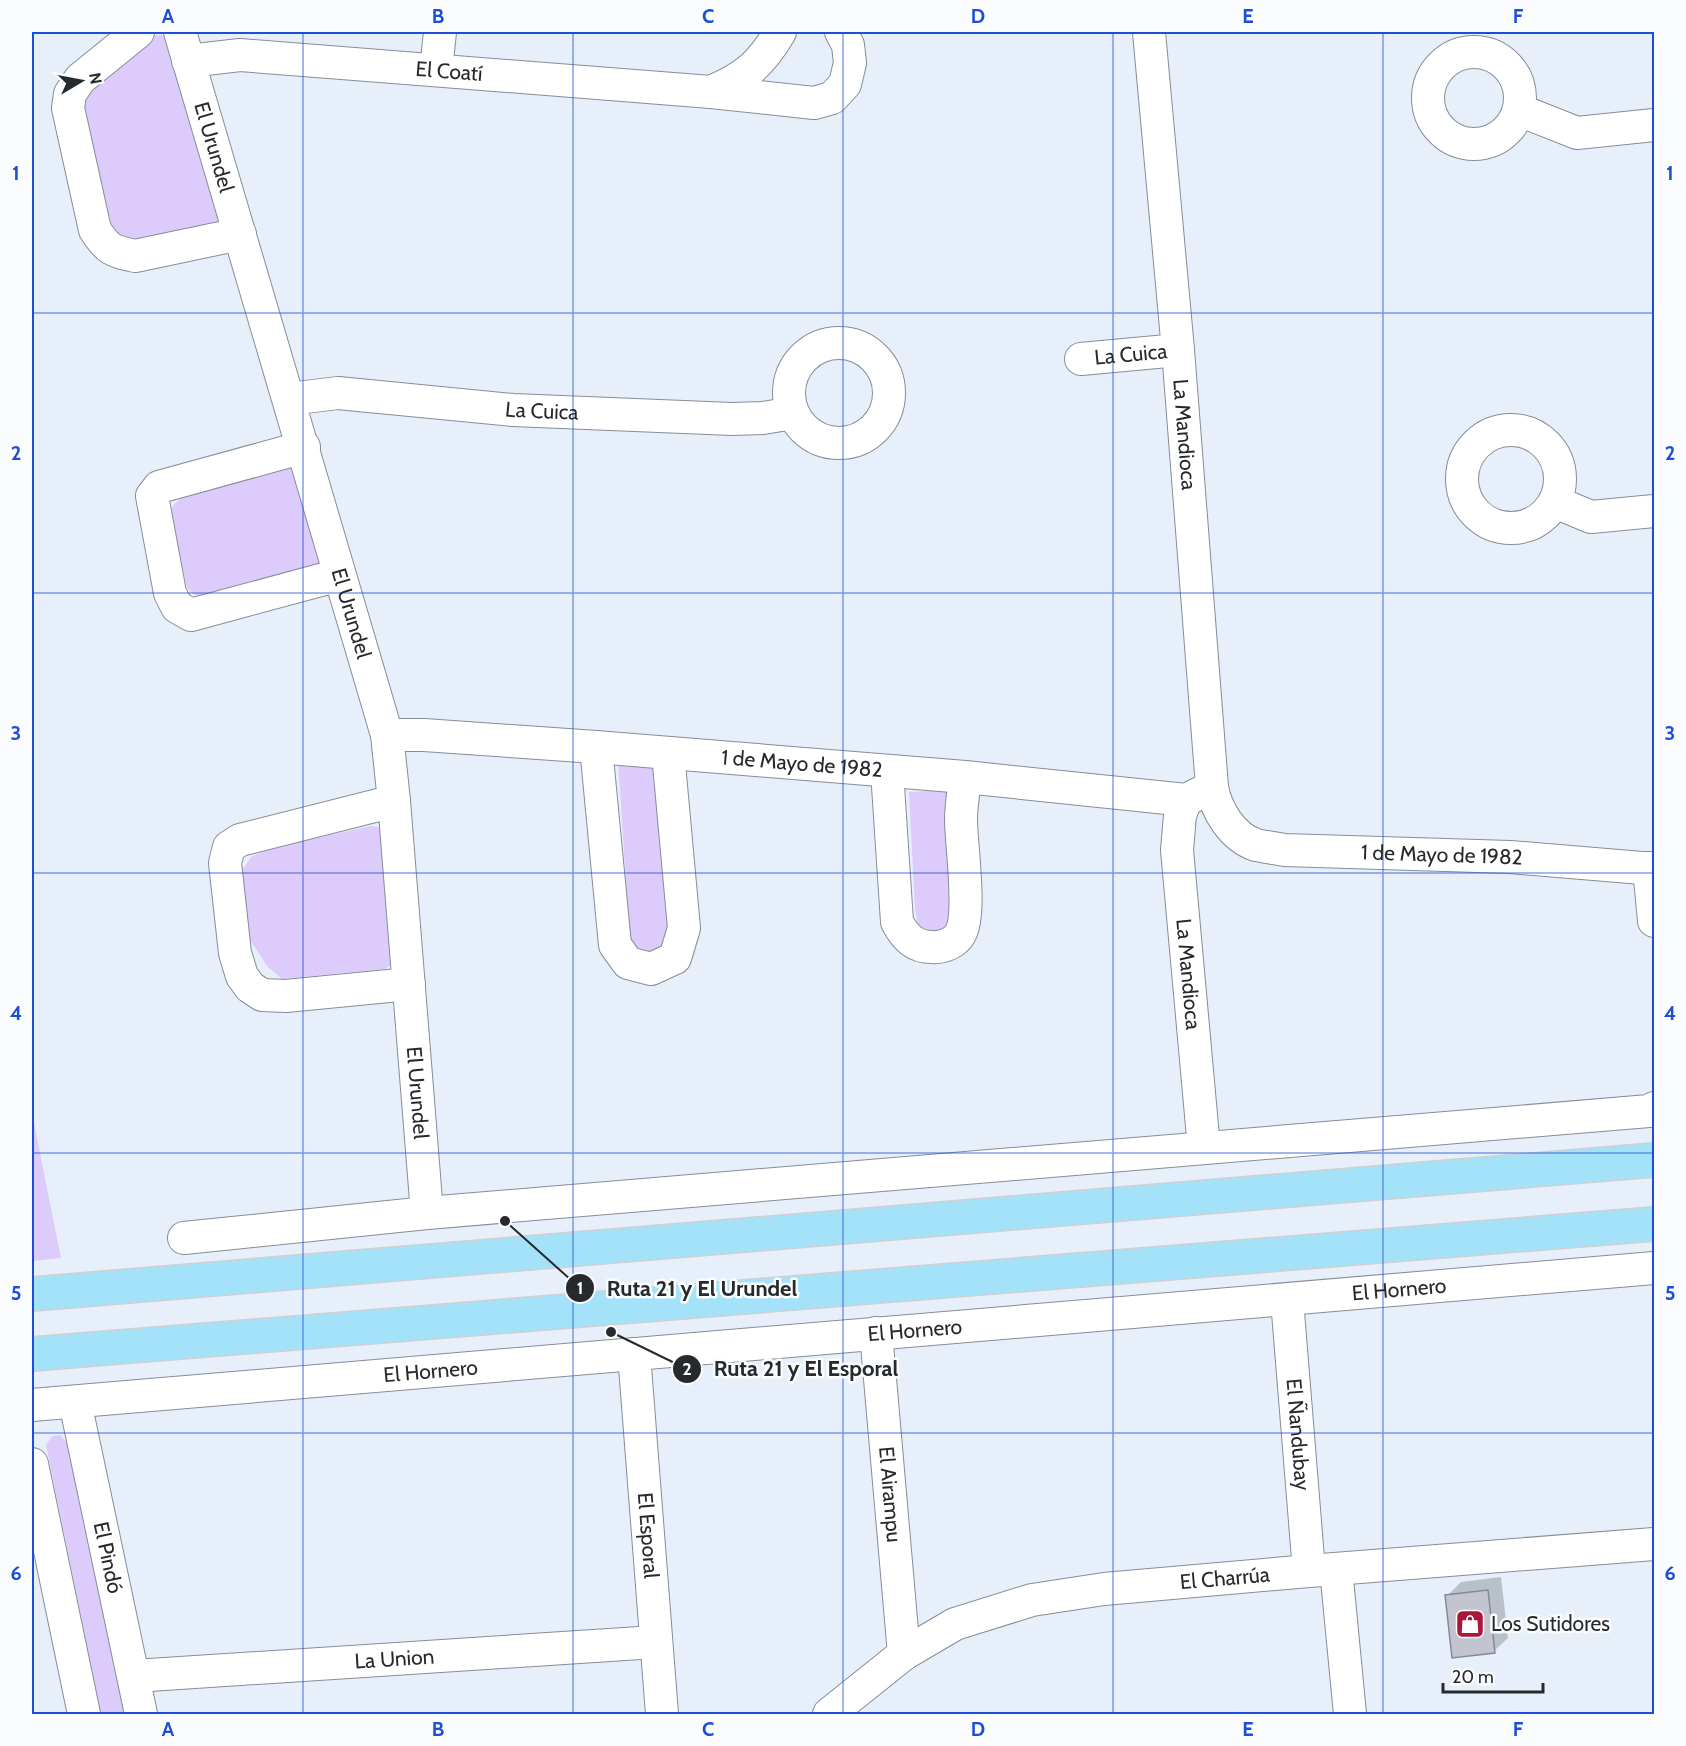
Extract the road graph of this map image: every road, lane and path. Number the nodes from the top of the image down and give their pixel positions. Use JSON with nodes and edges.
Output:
{"nodes":[{"id":1,"x":138,"y":32,"type":"edge"},
{"id":2,"x":180,"y":32,"type":"edge"},
{"id":3,"x":440,"y":32,"type":"edge"},
{"id":4,"x":780,"y":32,"type":"edge"},
{"id":5,"x":842,"y":32,"type":"edge"},
{"id":6,"x":1149,"y":32,"type":"edge"},
{"id":7,"x":188,"y":61,"type":"junction"},
{"id":8,"x":436,"y":70,"type":"junction"},
{"id":9,"x":711,"y":92,"type":"junction"},
{"id":10,"x":1519,"y":110,"type":"dead end"},
{"id":11,"x":1654,"y":125,"type":"edge"},
{"id":12,"x":240,"y":234,"type":"junction"},
{"id":13,"x":1178,"y":350,"type":"junction"},
{"id":14,"x":1081,"y":359,"type":"dead end"},
{"id":15,"x":289,"y":399,"type":"junction"},
{"id":16,"x":793,"y":413,"type":"dead end"},
{"id":17,"x":304,"y":447,"type":"junction"},
{"id":18,"x":1555,"y":502,"type":"dead end"},
{"id":19,"x":1654,"y":512,"type":"edge"},
{"id":20,"x":339,"y":575,"type":"junction"},
{"id":21,"x":387,"y":735,"type":"junction"},
{"id":22,"x":596,"y":747,"type":"junction"},
{"id":23,"x":668,"y":753,"type":"junction"},
{"id":24,"x":887,"y":771,"type":"junction"},
{"id":25,"x":965,"y":777,"type":"junction"},
{"id":26,"x":1199,"y":794,"type":"junction"},
{"id":27,"x":394,"y":801,"type":"junction"},
{"id":28,"x":1233,"y":830,"type":"joint"},
{"id":29,"x":1652,"y":868,"type":"edge"},
{"id":30,"x":1654,"y":921,"type":"edge"},
{"id":31,"x":409,"y":984,"type":"junction"},
{"id":32,"x":1654,"y":1108,"type":"edge"},
{"id":33,"x":1204,"y":1148,"type":"junction"},
{"id":34,"x":1654,"y":1160,"type":"edge"},
{"id":35,"x":427,"y":1213,"type":"junction"},
{"id":36,"x":1654,"y":1224,"type":"edge"},
{"id":37,"x":184,"y":1238,"type":"dead end"},
{"id":38,"x":1654,"y":1268,"type":"edge"},
{"id":39,"x":32,"y":1294,"type":"edge"},
{"id":40,"x":1287,"y":1300,"type":"junction"},
{"id":41,"x":876,"y":1334,"type":"junction"},
{"id":42,"x":32,"y":1354,"type":"edge"},
{"id":43,"x":634,"y":1354,"type":"junction"},
{"id":44,"x":75,"y":1402,"type":"junction"},
{"id":45,"x":32,"y":1405,"type":"edge"},
{"id":46,"x":32,"y":1464,"type":"edge"},
{"id":47,"x":1654,"y":1544,"type":"edge"},
{"id":48,"x":1322,"y":1570,"type":"junction"},
{"id":49,"x":655,"y":1642,"type":"junction"},
{"id":50,"x":904,"y":1654,"type":"junction"},
{"id":51,"x":134,"y":1676,"type":"junction"},
{"id":52,"x":84,"y":1714,"type":"edge"},
{"id":53,"x":141,"y":1714,"type":"edge"},
{"id":54,"x":662,"y":1714,"type":"edge"},
{"id":55,"x":829,"y":1714,"type":"edge"},
{"id":56,"x":1350,"y":1714,"type":"edge"}],
"edges":[{"from":1,"to":12,"type":"street"},
{"from":2,"to":7,"type":"street","name":"El Urundel"},
{"from":3,"to":8,"type":"street"},
{"from":4,"to":9,"type":"street","name":"El Coatí"},
{"from":5,"to":9,"type":"street","name":"El Coatí"},
{"from":6,"to":13,"type":"street","name":"La Mandioca"},
{"from":7,"to":8,"type":"street","name":"El Coatí"},
{"from":7,"to":12,"type":"street","name":"El Urundel"},
{"from":8,"to":9,"type":"street","name":"El Coatí"},
{"from":10,"to":11,"type":"street"},
{"from":12,"to":15,"type":"street","name":"El Urundel"},
{"from":13,"to":14,"type":"street","name":"La Cuica"},
{"from":13,"to":26,"type":"street","name":"La Mandioca"},
{"from":15,"to":16,"type":"street","name":"La Cuica"},
{"from":15,"to":17,"type":"street","name":"El Urundel"},
{"from":17,"to":20,"type":"street","name":"El Urundel"},
{"from":17,"to":20,"type":"street"},
{"from":18,"to":19,"type":"street"},
{"from":20,"to":21,"type":"street","name":"El Urundel"},
{"from":21,"to":22,"type":"street","name":"1 de Mayo de 1982"},
{"from":21,"to":27,"type":"street","name":"El Urundel"},
{"from":22,"to":23,"type":"street","name":"1 de Mayo de 1982"},
{"from":22,"to":23,"type":"street"},
{"from":23,"to":24,"type":"street","name":"1 de Mayo de 1982"},
{"from":24,"to":25,"type":"street","name":"1 de Mayo de 1982"},
{"from":24,"to":25,"type":"street"},
{"from":25,"to":26,"type":"street","name":"1 de Mayo de 1982"},
{"from":26,"to":28,"type":"street","name":"La Mandioca"},
{"from":26,"to":33,"type":"street","name":"La Mandioca"},
{"from":27,"to":31,"type":"street","name":"El Urundel"},
{"from":27,"to":31,"type":"street"},
{"from":28,"to":29,"type":"street","name":"1 de Mayo de 1982"},
{"from":29,"to":30,"type":"street"},
{"from":31,"to":35,"type":"street","name":"El Urundel"},
{"from":32,"to":33,"type":"street"},
{"from":33,"to":35,"type":"street"},
{"from":34,"to":39,"type":"main road"},
{"from":35,"to":37,"type":"street"},
{"from":36,"to":42,"type":"main road"},
{"from":38,"to":40,"type":"street","name":"El Hornero"},
{"from":40,"to":41,"type":"street","name":"El Hornero"},
{"from":40,"to":48,"type":"street","name":"El Ñandubay"},
{"from":41,"to":43,"type":"street","name":"El Hornero"},
{"from":41,"to":50,"type":"street","name":"El Airampu"},
{"from":43,"to":44,"type":"street","name":"El Hornero"},
{"from":43,"to":49,"type":"street","name":"El Esporal"},
{"from":44,"to":45,"type":"street","name":"El Hornero"},
{"from":44,"to":51,"type":"street","name":"El Pindó"},
{"from":46,"to":52,"type":"street"},
{"from":47,"to":48,"type":"street","name":"El Charrúa"},
{"from":48,"to":50,"type":"street","name":"El Charrúa"},
{"from":48,"to":56,"type":"street","name":"El Ñandubay"},
{"from":49,"to":51,"type":"street","name":"La Union"},
{"from":49,"to":54,"type":"street","name":"El Esporal"},
{"from":50,"to":55,"type":"street","name":"El Charrúa"},
{"from":51,"to":53,"type":"street","name":"El Pindó"}]}
